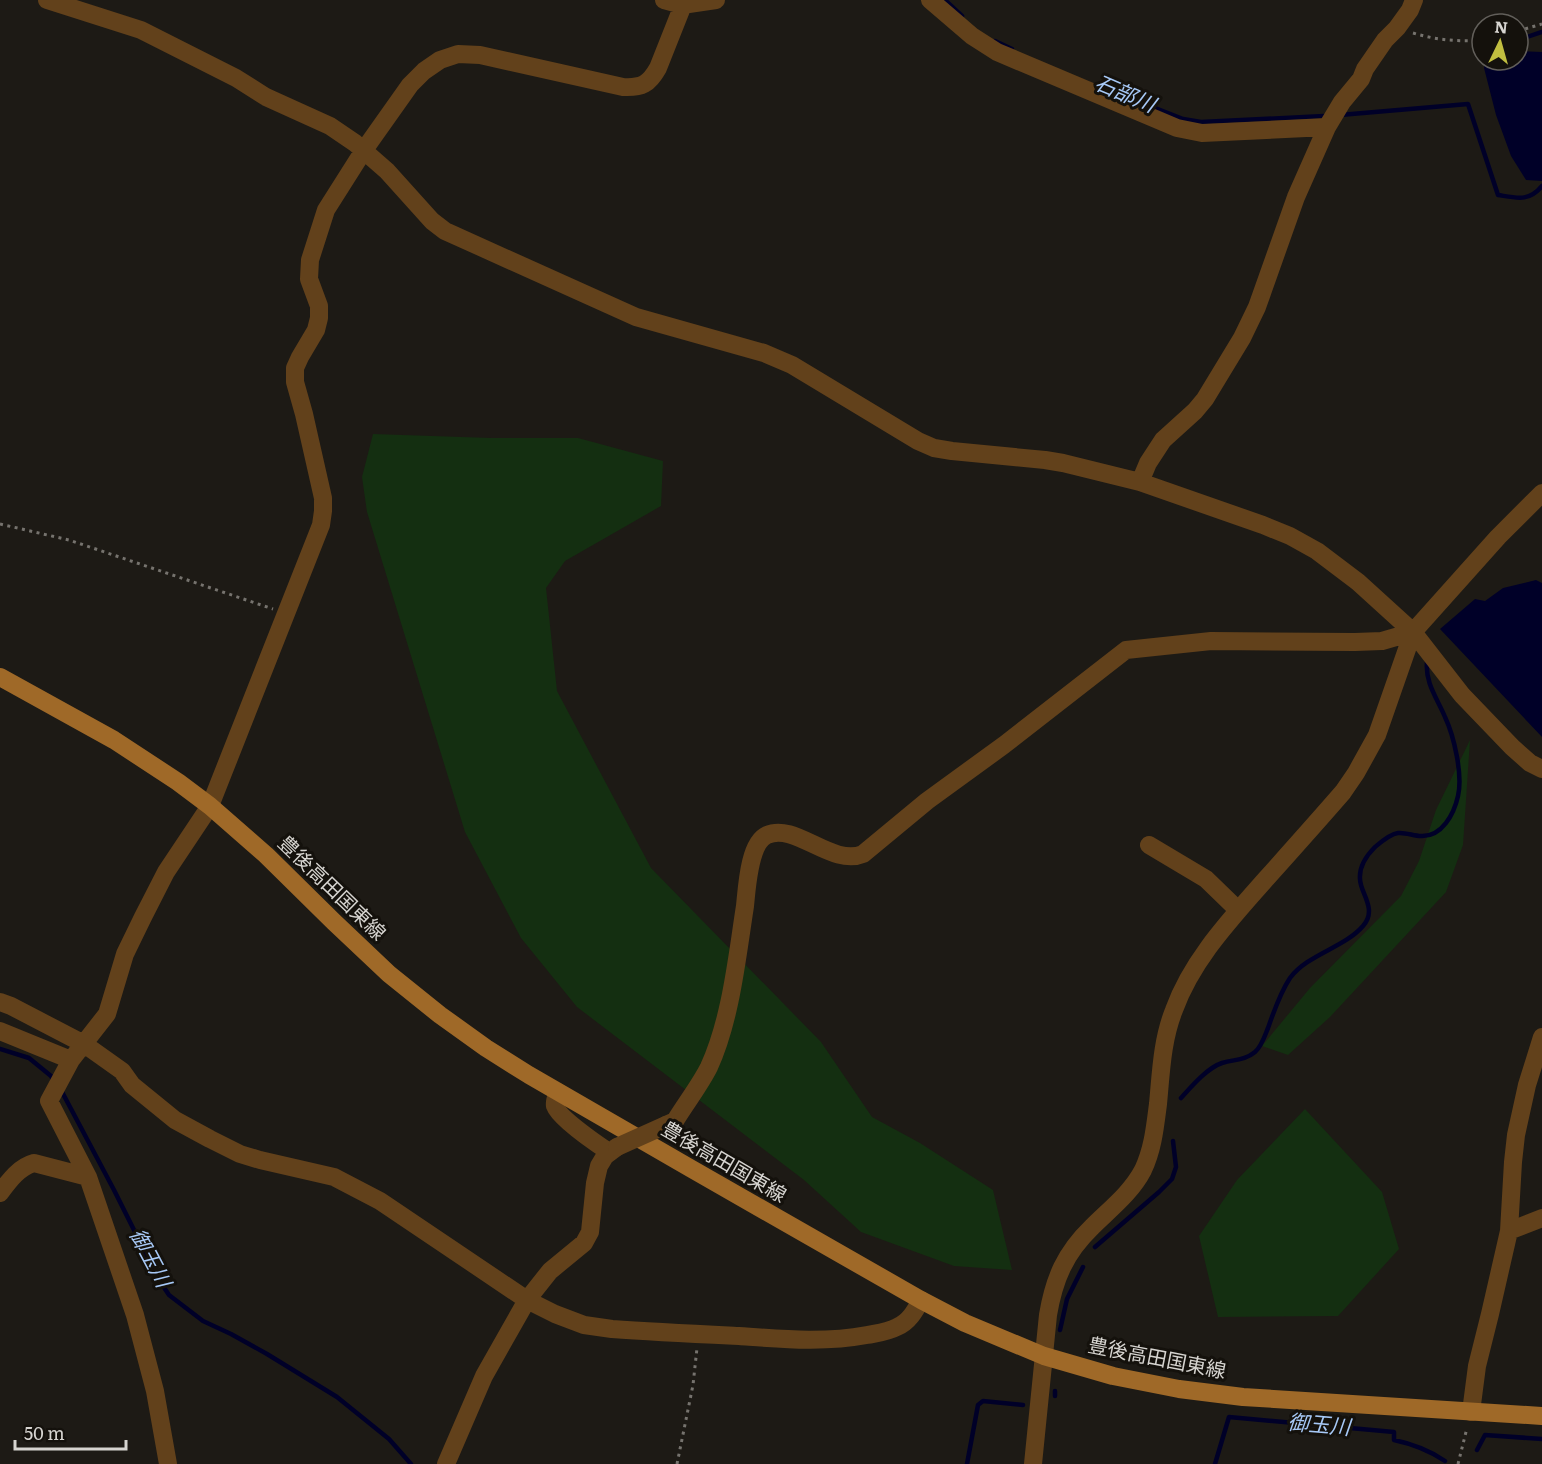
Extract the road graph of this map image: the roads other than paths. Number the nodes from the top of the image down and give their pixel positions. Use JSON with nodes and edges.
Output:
{"nodes":[{"id":1,"x":48,"y":0,"type":"edge"},
{"id":2,"x":664,"y":0,"type":"edge"},
{"id":3,"x":716,"y":0,"type":"edge"},
{"id":4,"x":930,"y":0,"type":"edge"},
{"id":5,"x":1414,"y":0,"type":"edge"},
{"id":6,"x":683,"y":2,"type":"edge"},
{"id":7,"x":1327,"y":127,"type":"junction"},
{"id":8,"x":364,"y":150,"type":"junction"},
{"id":9,"x":1140,"y":482,"type":"junction"},
{"id":10,"x":1542,"y":493,"type":"edge"},
{"id":11,"x":1413,"y":632,"type":"junction"},
{"id":12,"x":0,"y":677,"type":"edge"},
{"id":13,"x":1542,"y":769,"type":"edge"},
{"id":14,"x":210,"y":806,"type":"junction"},
{"id":15,"x":1149,"y":845,"type":"dead end"},
{"id":16,"x":1238,"y":910,"type":"junction"},
{"id":17,"x":0,"y":1002,"type":"edge"},
{"id":18,"x":0,"y":1031,"type":"edge"},
{"id":19,"x":1542,"y":1037,"type":"edge"},
{"id":20,"x":84,"y":1044,"type":"junction"},
{"id":21,"x":67,"y":1068,"type":"junction"},
{"id":22,"x":558,"y":1092,"type":"junction"},
{"id":23,"x":613,"y":1150,"type":"junction"},
{"id":24,"x":88,"y":1177,"type":"junction"},
{"id":25,"x":0,"y":1193,"type":"edge"},
{"id":26,"x":1542,"y":1218,"type":"edge"},
{"id":27,"x":1509,"y":1231,"type":"junction"},
{"id":28,"x":527,"y":1300,"type":"junction"},
{"id":29,"x":921,"y":1300,"type":"junction"},
{"id":30,"x":1044,"y":1356,"type":"junction"},
{"id":31,"x":1471,"y":1412,"type":"junction"},
{"id":32,"x":1542,"y":1416,"type":"edge"},
{"id":33,"x":168,"y":1464,"type":"edge"},
{"id":34,"x":446,"y":1464,"type":"edge"},
{"id":35,"x":1033,"y":1464,"type":"edge"}],
"edges":[{"from":1,"to":8,"type":"street"},
{"from":2,"to":6,"type":"street"},
{"from":3,"to":6,"type":"street"},
{"from":4,"to":7,"type":"street"},
{"from":5,"to":7,"type":"street"},
{"from":6,"to":8,"type":"street"},
{"from":7,"to":9,"type":"street"},
{"from":8,"to":9,"type":"street"},
{"from":8,"to":14,"type":"street"},
{"from":9,"to":11,"type":"street"},
{"from":10,"to":11,"type":"street"},
{"from":11,"to":13,"type":"street"},
{"from":11,"to":16,"type":"street"},
{"from":11,"to":23,"type":"street","bridge":true},
{"from":12,"to":14,"type":"main road","name":"豊後高田国東線"},
{"from":14,"to":20,"type":"street"},
{"from":14,"to":22,"type":"main road","name":"豊後高田国東線"},
{"from":15,"to":16,"type":"street"},
{"from":16,"to":30,"type":"street"},
{"from":17,"to":20,"type":"street"},
{"from":18,"to":21,"type":"street"},
{"from":19,"to":27,"type":"street"},
{"from":20,"to":21,"type":"street"},
{"from":20,"to":28,"type":"street"},
{"from":21,"to":24,"type":"street"},
{"from":22,"to":23,"type":"street"},
{"from":22,"to":29,"type":"main road","name":"豊後高田国東線"},
{"from":23,"to":28,"type":"street"},
{"from":24,"to":25,"type":"street"},
{"from":24,"to":33,"type":"street"},
{"from":26,"to":27,"type":"street"},
{"from":27,"to":31,"type":"street"},
{"from":28,"to":29,"type":"street"},
{"from":28,"to":34,"type":"street"},
{"from":29,"to":30,"type":"main road","name":"豊後高田国東線"},
{"from":30,"to":31,"type":"main road","name":"豊後高田国東線"},
{"from":30,"to":35,"type":"street"},
{"from":31,"to":32,"type":"main road","name":"豊後高田国東線"}]}
